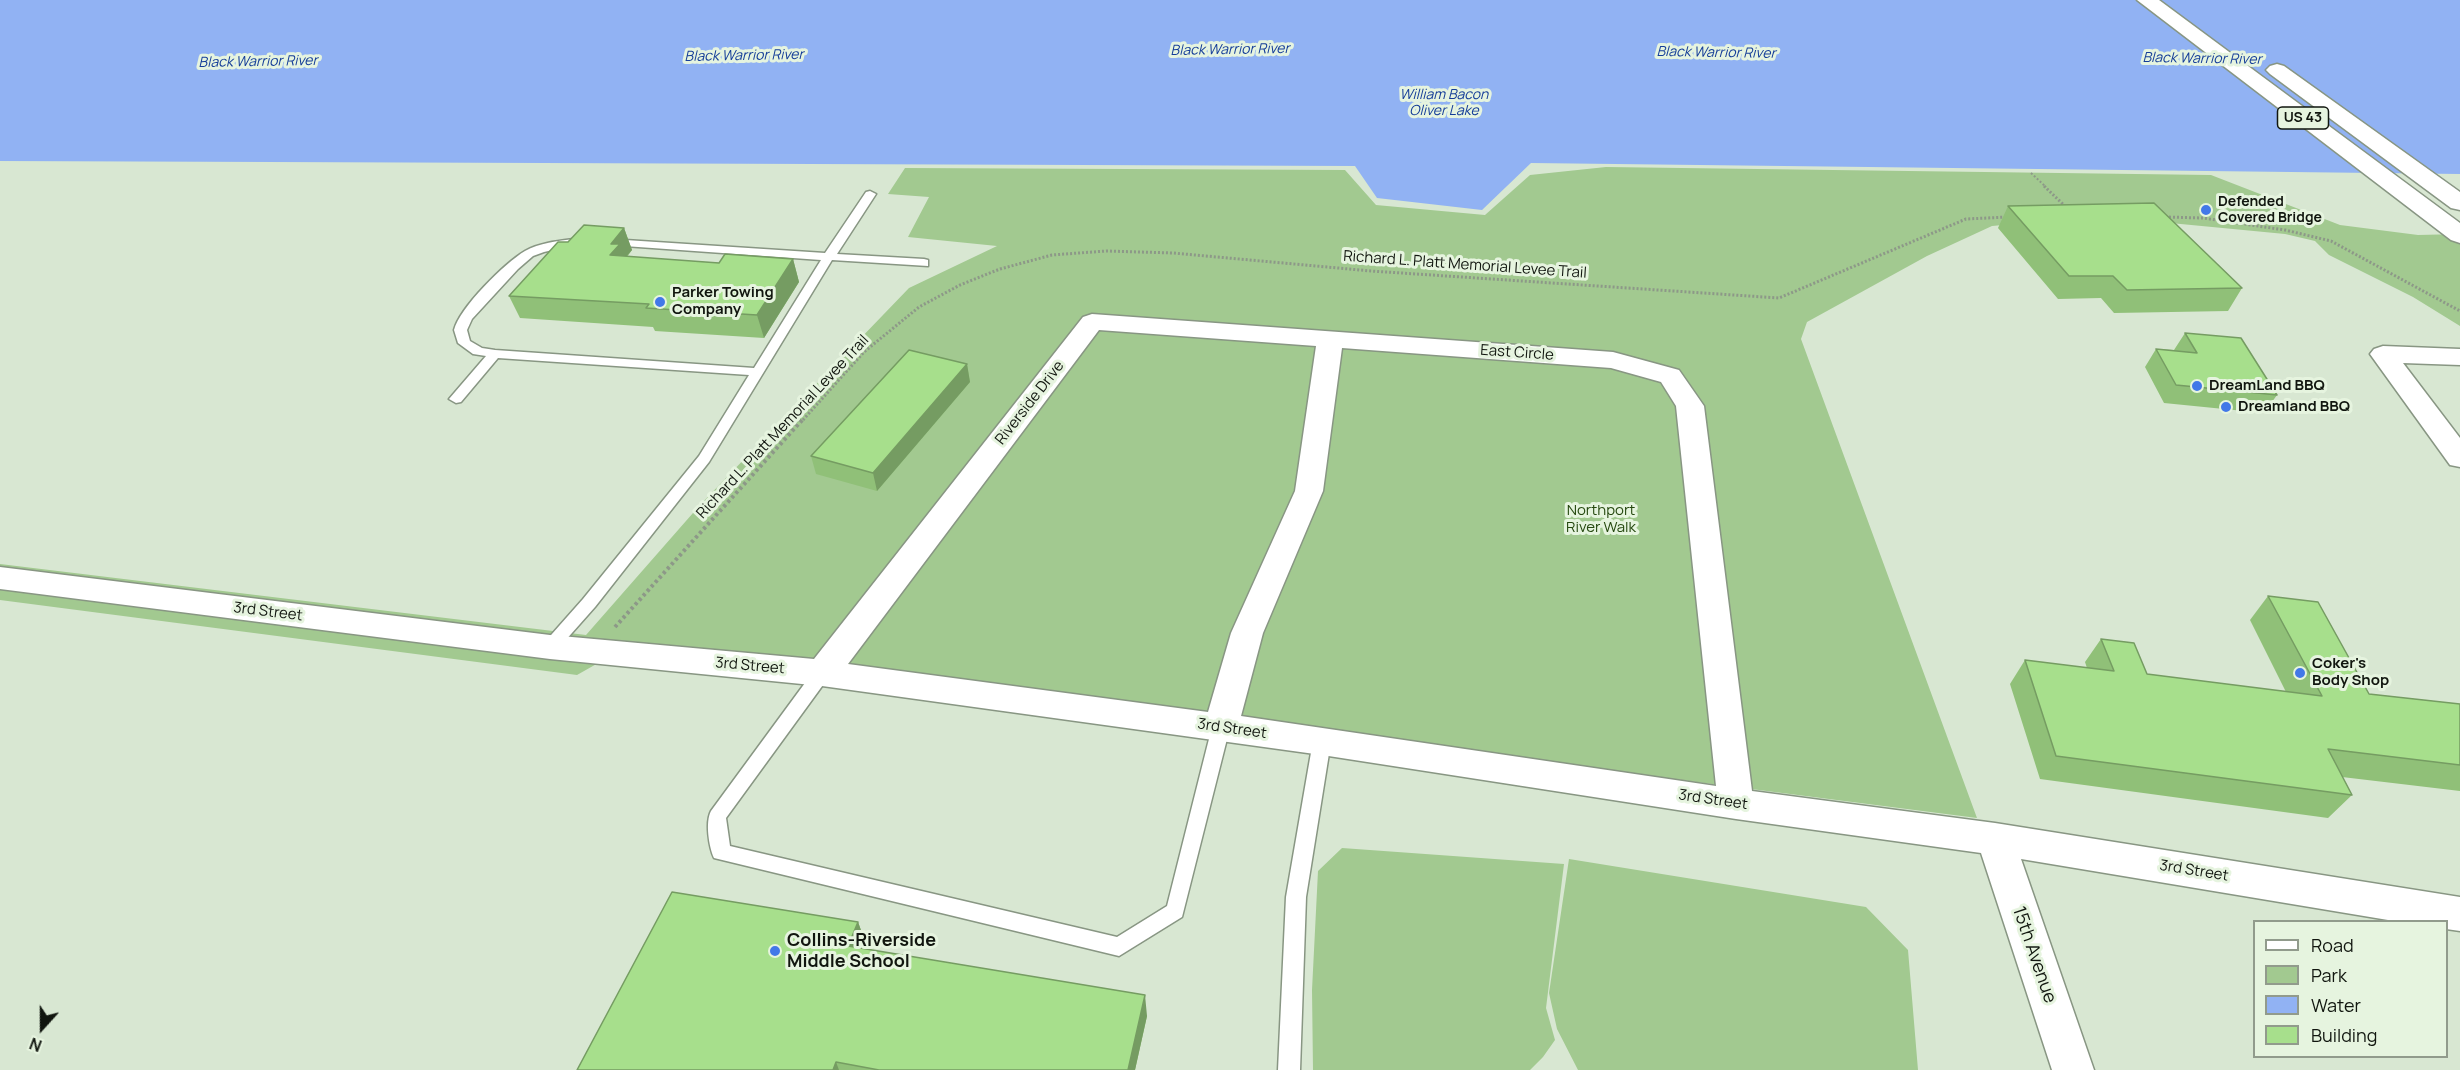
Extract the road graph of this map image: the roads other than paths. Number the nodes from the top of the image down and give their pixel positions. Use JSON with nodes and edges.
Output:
{"nodes":[{"id":1,"x":2147,"y":0,"type":"edge"},
{"id":2,"x":2181,"y":0,"type":"edge"},
{"id":3,"x":2210,"y":21,"type":"dead end"},
{"id":4,"x":2258,"y":56,"type":"dead end"},
{"id":5,"x":870,"y":194,"type":"dead end"},
{"id":6,"x":2460,"y":203,"type":"edge"},
{"id":7,"x":2460,"y":235,"type":"edge"},
{"id":8,"x":828,"y":258,"type":"junction"},
{"id":9,"x":924,"y":263,"type":"dead end"},
{"id":10,"x":1330,"y":340,"type":"junction"},
{"id":11,"x":495,"y":354,"type":"junction"},
{"id":12,"x":2460,"y":357,"type":"edge"},
{"id":13,"x":759,"y":372,"type":"junction"},
{"id":14,"x":456,"y":399,"type":"dead end"},
{"id":15,"x":2460,"y":459,"type":"edge"},
{"id":16,"x":0,"y":578,"type":"edge"},
{"id":17,"x":550,"y":647,"type":"junction"},
{"id":18,"x":822,"y":673,"type":"junction"},
{"id":19,"x":1221,"y":727,"type":"junction"},
{"id":20,"x":1322,"y":741,"type":"junction"},
{"id":21,"x":1736,"y":804,"type":"junction"},
{"id":22,"x":1995,"y":839,"type":"junction"},
{"id":23,"x":2460,"y":914,"type":"edge"},
{"id":24,"x":1289,"y":1070,"type":"edge"},
{"id":25,"x":2073,"y":1070,"type":"edge"}],
"edges":[{"from":1,"to":7,"type":"highway","number":"US 43"},
{"from":2,"to":3,"type":"highway"},
{"from":4,"to":6,"type":"highway","number":"US 43"},
{"from":5,"to":8,"type":"lane"},
{"from":8,"to":9,"type":"lane"},
{"from":8,"to":11,"type":"lane"},
{"from":8,"to":13,"type":"lane"},
{"from":10,"to":18,"type":"street","name":"Riverside Drive"},
{"from":10,"to":19,"type":"street"},
{"from":10,"to":21,"type":"street","name":"East Circle"},
{"from":11,"to":13,"type":"lane"},
{"from":11,"to":14,"type":"lane"},
{"from":12,"to":15,"type":"street"},
{"from":13,"to":17,"type":"lane"},
{"from":16,"to":17,"type":"street","name":"3rd Street"},
{"from":17,"to":18,"type":"street","name":"3rd Street"},
{"from":18,"to":19,"type":"street","name":"3rd Street"},
{"from":18,"to":19,"type":"lane"},
{"from":19,"to":20,"type":"street","name":"3rd Street"},
{"from":20,"to":21,"type":"street","name":"3rd Street"},
{"from":20,"to":24,"type":"lane"},
{"from":21,"to":22,"type":"street","name":"3rd Street"},
{"from":22,"to":23,"type":"street","name":"3rd Street"},
{"from":22,"to":25,"type":"street","name":"15th Avenue"}]}
